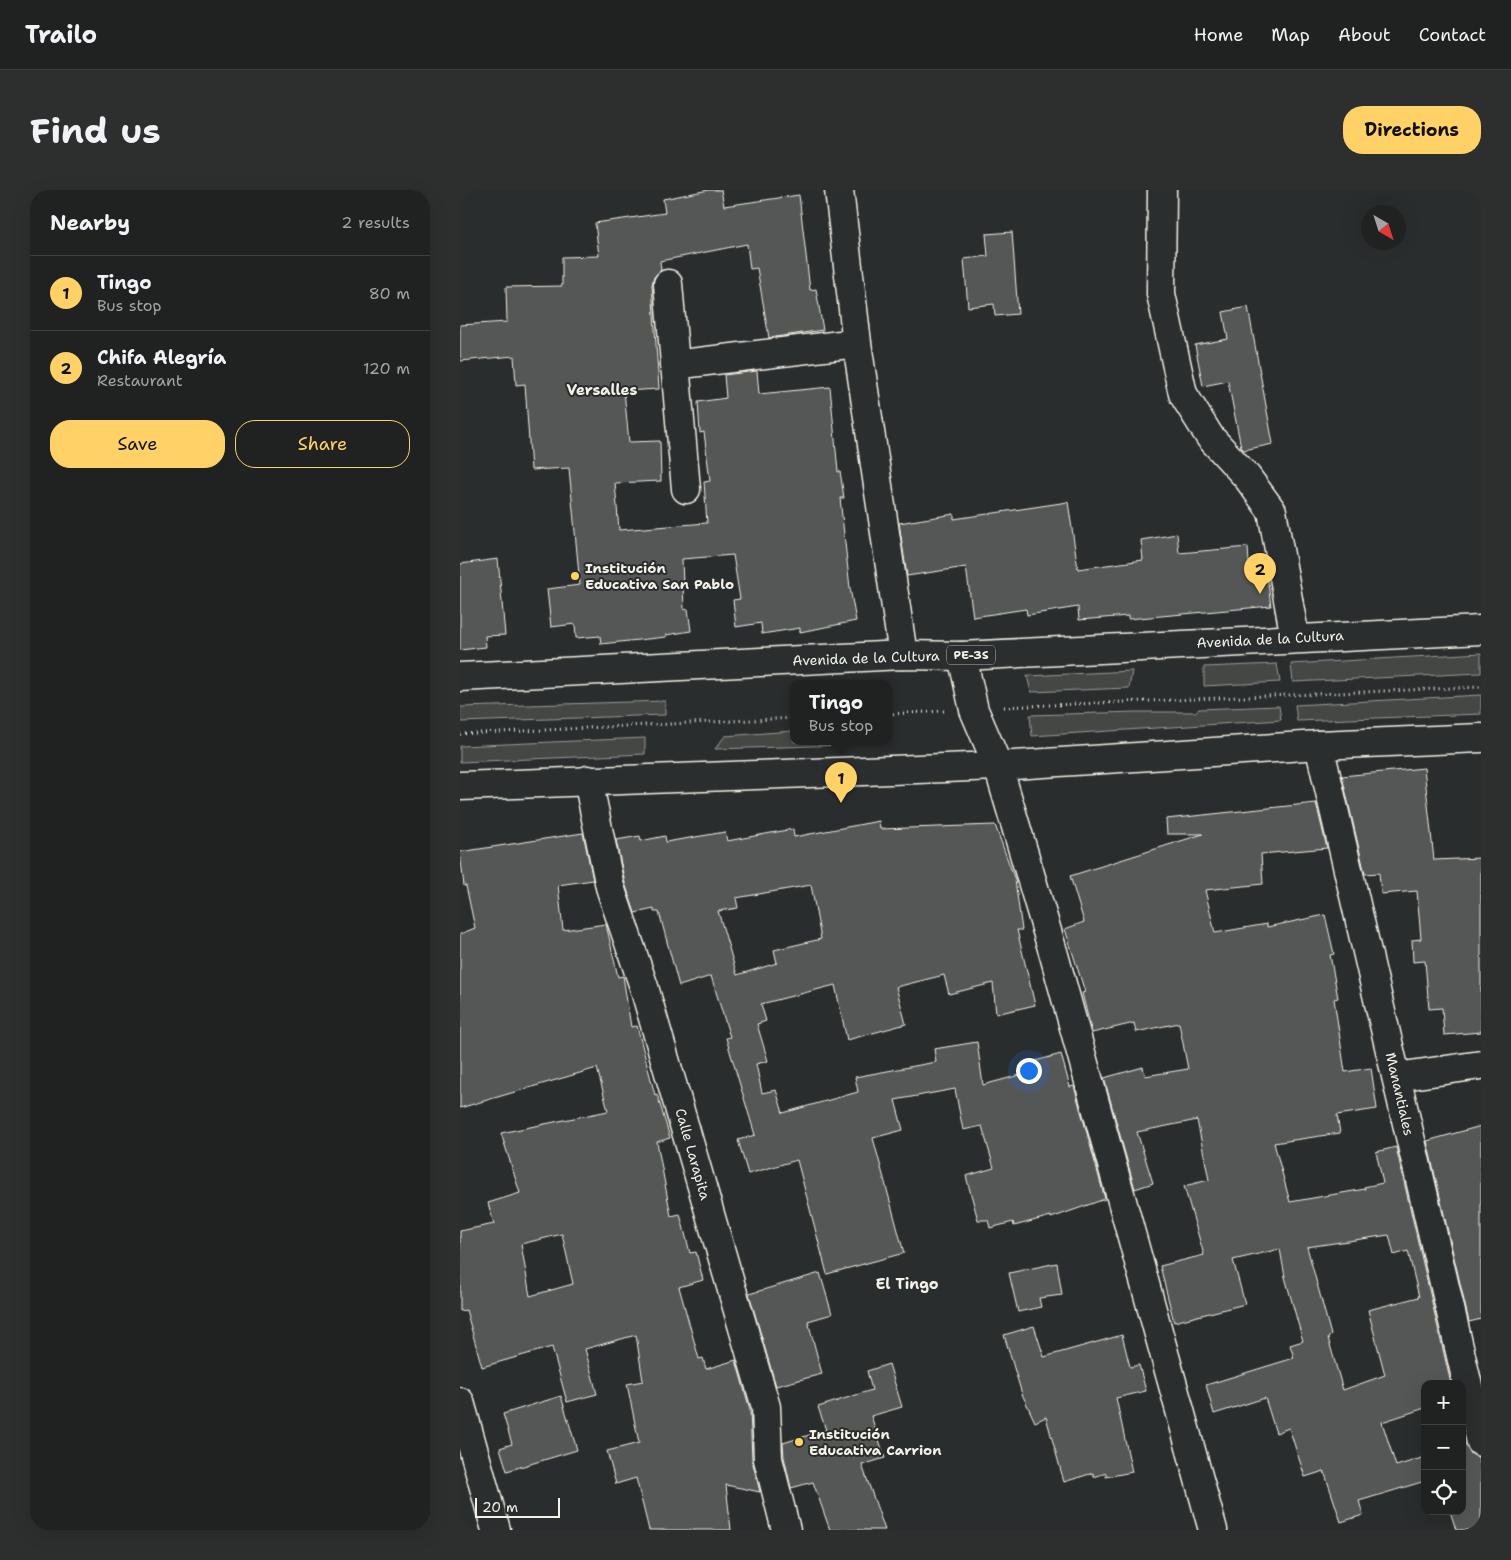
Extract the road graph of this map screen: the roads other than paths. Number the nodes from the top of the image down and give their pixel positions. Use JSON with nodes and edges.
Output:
{"nodes":[{"id":1,"x":839,"y":190,"type":"edge"},
{"id":2,"x":1162,"y":190,"type":"edge"},
{"id":3,"x":668,"y":284,"type":"dead end"},
{"id":4,"x":857,"y":343,"type":"junction"},
{"id":5,"x":674,"y":365,"type":"junction"},
{"id":6,"x":686,"y":489,"type":"dead end"},
{"id":7,"x":1481,"y":630,"type":"edge"},
{"id":8,"x":1296,"y":638,"type":"junction"},
{"id":9,"x":903,"y":655,"type":"junction"},
{"id":10,"x":962,"y":656,"type":"junction"},
{"id":11,"x":460,"y":677,"type":"edge"},
{"id":12,"x":1481,"y":738,"type":"edge"},
{"id":13,"x":1319,"y":745,"type":"junction"},
{"id":14,"x":998,"y":766,"type":"junction"},
{"id":15,"x":588,"y":780,"type":"junction"},
{"id":16,"x":460,"y":786,"type":"edge"},
{"id":17,"x":1481,"y":1065,"type":"edge"},
{"id":18,"x":1396,"y":1077,"type":"junction"},
{"id":19,"x":460,"y":1402,"type":"edge"},
{"id":20,"x":1481,"y":1442,"type":"edge"},
{"id":21,"x":496,"y":1530,"type":"edge"},
{"id":22,"x":786,"y":1530,"type":"edge"},
{"id":23,"x":1213,"y":1530,"type":"edge"}],
"edges":[{"from":1,"to":4,"type":"main road"},
{"from":2,"to":8,"type":"main road"},
{"from":3,"to":5,"type":"main road"},
{"from":4,"to":5,"type":"main road"},
{"from":4,"to":9,"type":"main road"},
{"from":5,"to":6,"type":"main road"},
{"from":7,"to":8,"type":"main road","name":"Avenida de la Cultura","number":"PE-3S"},
{"from":8,"to":10,"type":"main road","name":"Avenida de la Cultura","number":"PE-3S"},
{"from":9,"to":10,"type":"main road","name":"Avenida de la Cultura","number":"PE-3S"},
{"from":9,"to":11,"type":"main road","name":"Avenida de la Cultura","number":"PE-3S"},
{"from":10,"to":14,"type":"main road"},
{"from":12,"to":13,"type":"main road"},
{"from":13,"to":14,"type":"main road"},
{"from":13,"to":18,"type":"main road","name":"Manantiales"},
{"from":14,"to":15,"type":"main road"},
{"from":14,"to":23,"type":"main road"},
{"from":15,"to":16,"type":"main road"},
{"from":15,"to":22,"type":"main road","name":"Calle Larapita"},
{"from":17,"to":18,"type":"main road"},
{"from":18,"to":20,"type":"main road","name":"Manantiales"},
{"from":19,"to":21,"type":"main road"}]}
